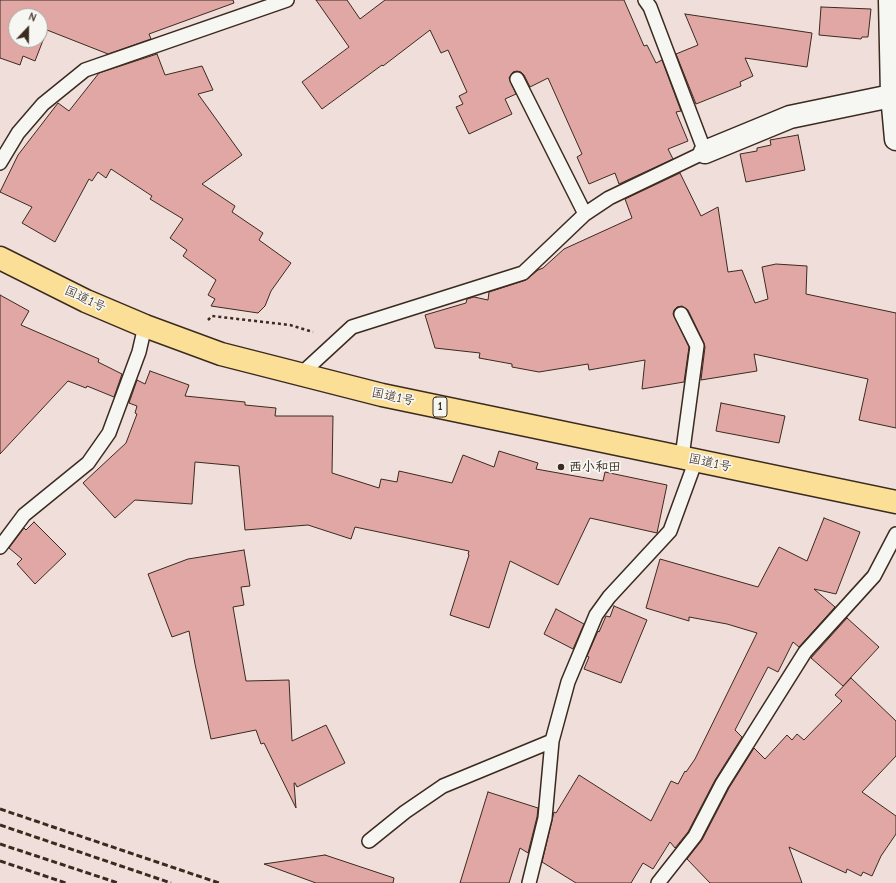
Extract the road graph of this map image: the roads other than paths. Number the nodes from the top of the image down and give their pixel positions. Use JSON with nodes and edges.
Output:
{"nodes":[{"id":1,"x":287,"y":0,"type":"edge"},
{"id":2,"x":645,"y":0,"type":"edge"},
{"id":3,"x":890,"y":0,"type":"edge"},
{"id":4,"x":517,"y":79,"type":"dead end"},
{"id":5,"x":894,"y":95,"type":"edge"},
{"id":6,"x":896,"y":139,"type":"edge"},
{"id":7,"x":705,"y":152,"type":"junction"},
{"id":8,"x":0,"y":164,"type":"edge"},
{"id":9,"x":585,"y":214,"type":"junction"},
{"id":10,"x":0,"y":258,"type":"edge"},
{"id":11,"x":681,"y":314,"type":"dead end"},
{"id":12,"x":145,"y":326,"type":"junction"},
{"id":13,"x":301,"y":374,"type":"junction"},
{"id":14,"x":689,"y":458,"type":"junction"},
{"id":15,"x":896,"y":502,"type":"edge"},
{"id":16,"x":896,"y":534,"type":"edge"},
{"id":17,"x":0,"y":547,"type":"edge"},
{"id":18,"x":552,"y":741,"type":"junction"},
{"id":19,"x":369,"y":841,"type":"dead end"},
{"id":20,"x":529,"y":883,"type":"edge"},
{"id":21,"x":658,"y":883,"type":"edge"}],
"edges":[{"from":1,"to":8,"type":"lane"},
{"from":2,"to":7,"type":"lane"},
{"from":3,"to":5,"type":"street"},
{"from":4,"to":9,"type":"lane"},
{"from":5,"to":6,"type":"street"},
{"from":5,"to":7,"type":"street"},
{"from":7,"to":9,"type":"lane"},
{"from":9,"to":13,"type":"lane"},
{"from":10,"to":12,"type":"highway","name":"国道1号","number":"1"},
{"from":11,"to":14,"type":"lane"},
{"from":12,"to":13,"type":"highway","name":"国道1号","number":"1"},
{"from":12,"to":17,"type":"lane"},
{"from":13,"to":14,"type":"highway","name":"国道1号","number":"1"},
{"from":14,"to":15,"type":"highway","name":"国道1号","number":"1"},
{"from":14,"to":18,"type":"lane"},
{"from":16,"to":21,"type":"lane"},
{"from":18,"to":19,"type":"lane"},
{"from":18,"to":20,"type":"lane"}]}
